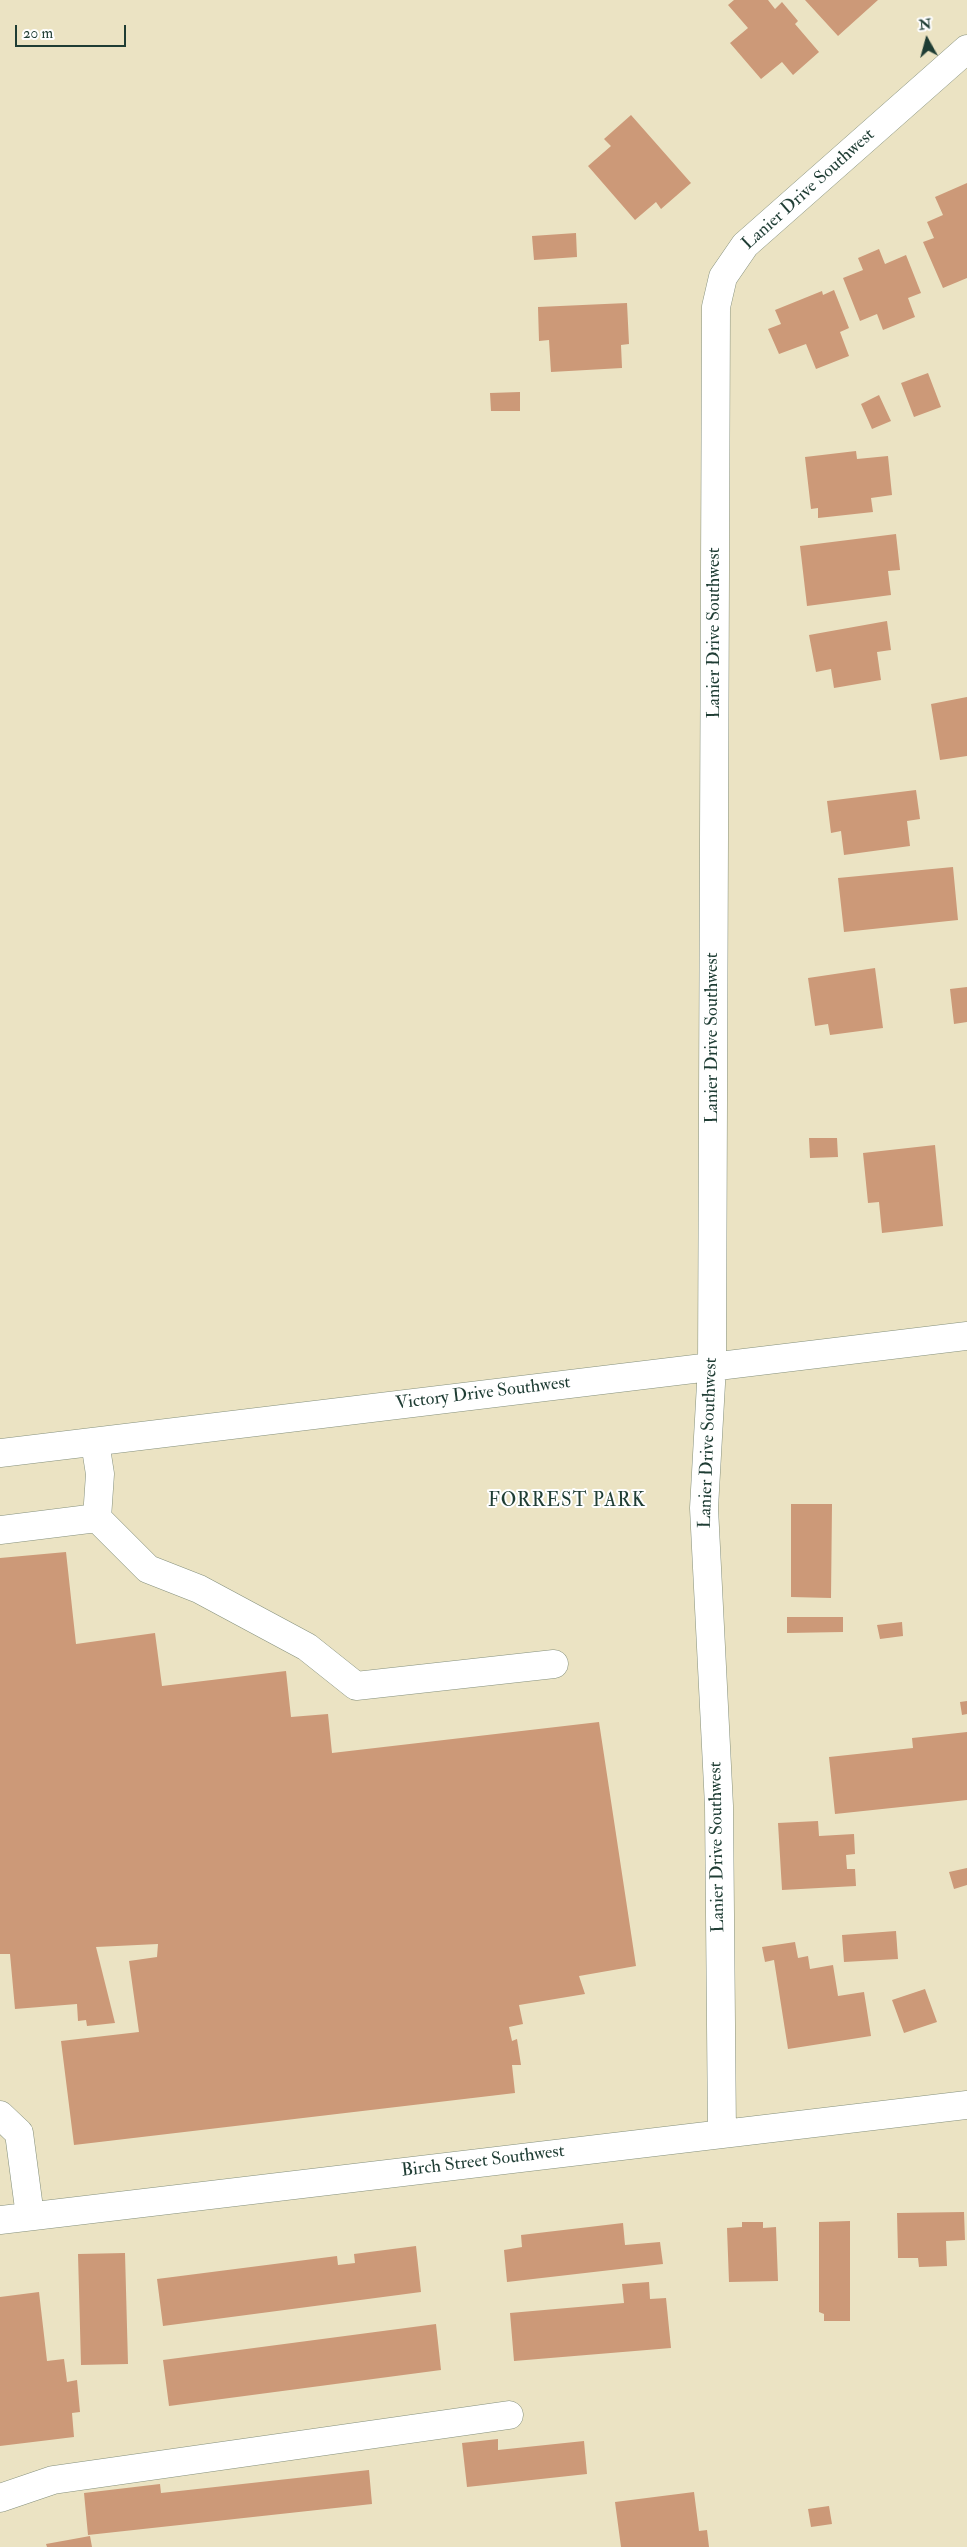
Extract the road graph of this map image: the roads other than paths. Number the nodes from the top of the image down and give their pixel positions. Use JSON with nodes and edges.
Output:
{"nodes":[{"id":1,"x":967,"y":49,"type":"edge"},
{"id":2,"x":967,"y":1336,"type":"edge"},
{"id":3,"x":712,"y":1366,"type":"junction"},
{"id":4,"x":95,"y":1442,"type":"junction"},
{"id":5,"x":0,"y":1454,"type":"edge"},
{"id":6,"x":97,"y":1518,"type":"junction"},
{"id":7,"x":0,"y":1530,"type":"edge"},
{"id":8,"x":554,"y":1664,"type":"dead end"},
{"id":9,"x":967,"y":2105,"type":"edge"},
{"id":10,"x":0,"y":2115,"type":"edge"},
{"id":11,"x":722,"y":2134,"type":"junction"},
{"id":12,"x":30,"y":2216,"type":"junction"},
{"id":13,"x":0,"y":2220,"type":"edge"},
{"id":14,"x":509,"y":2415,"type":"dead end"},
{"id":15,"x":0,"y":2498,"type":"edge"}],
"edges":[{"from":1,"to":3,"type":"street","name":"Lanier Drive Southwest"},
{"from":2,"to":3,"type":"street","name":"Victory Drive Southwest"},
{"from":3,"to":4,"type":"street","name":"Victory Drive Southwest"},
{"from":3,"to":11,"type":"street","name":"Lanier Drive Southwest"},
{"from":4,"to":5,"type":"street","name":"Victory Drive Southwest"},
{"from":4,"to":6,"type":"street"},
{"from":6,"to":7,"type":"street"},
{"from":6,"to":8,"type":"street"},
{"from":9,"to":11,"type":"street","name":"Birch Street Southwest"},
{"from":10,"to":12,"type":"street"},
{"from":11,"to":12,"type":"street","name":"Birch Street Southwest"},
{"from":12,"to":13,"type":"street","name":"Birch Street Southwest"},
{"from":14,"to":15,"type":"street"}]}
